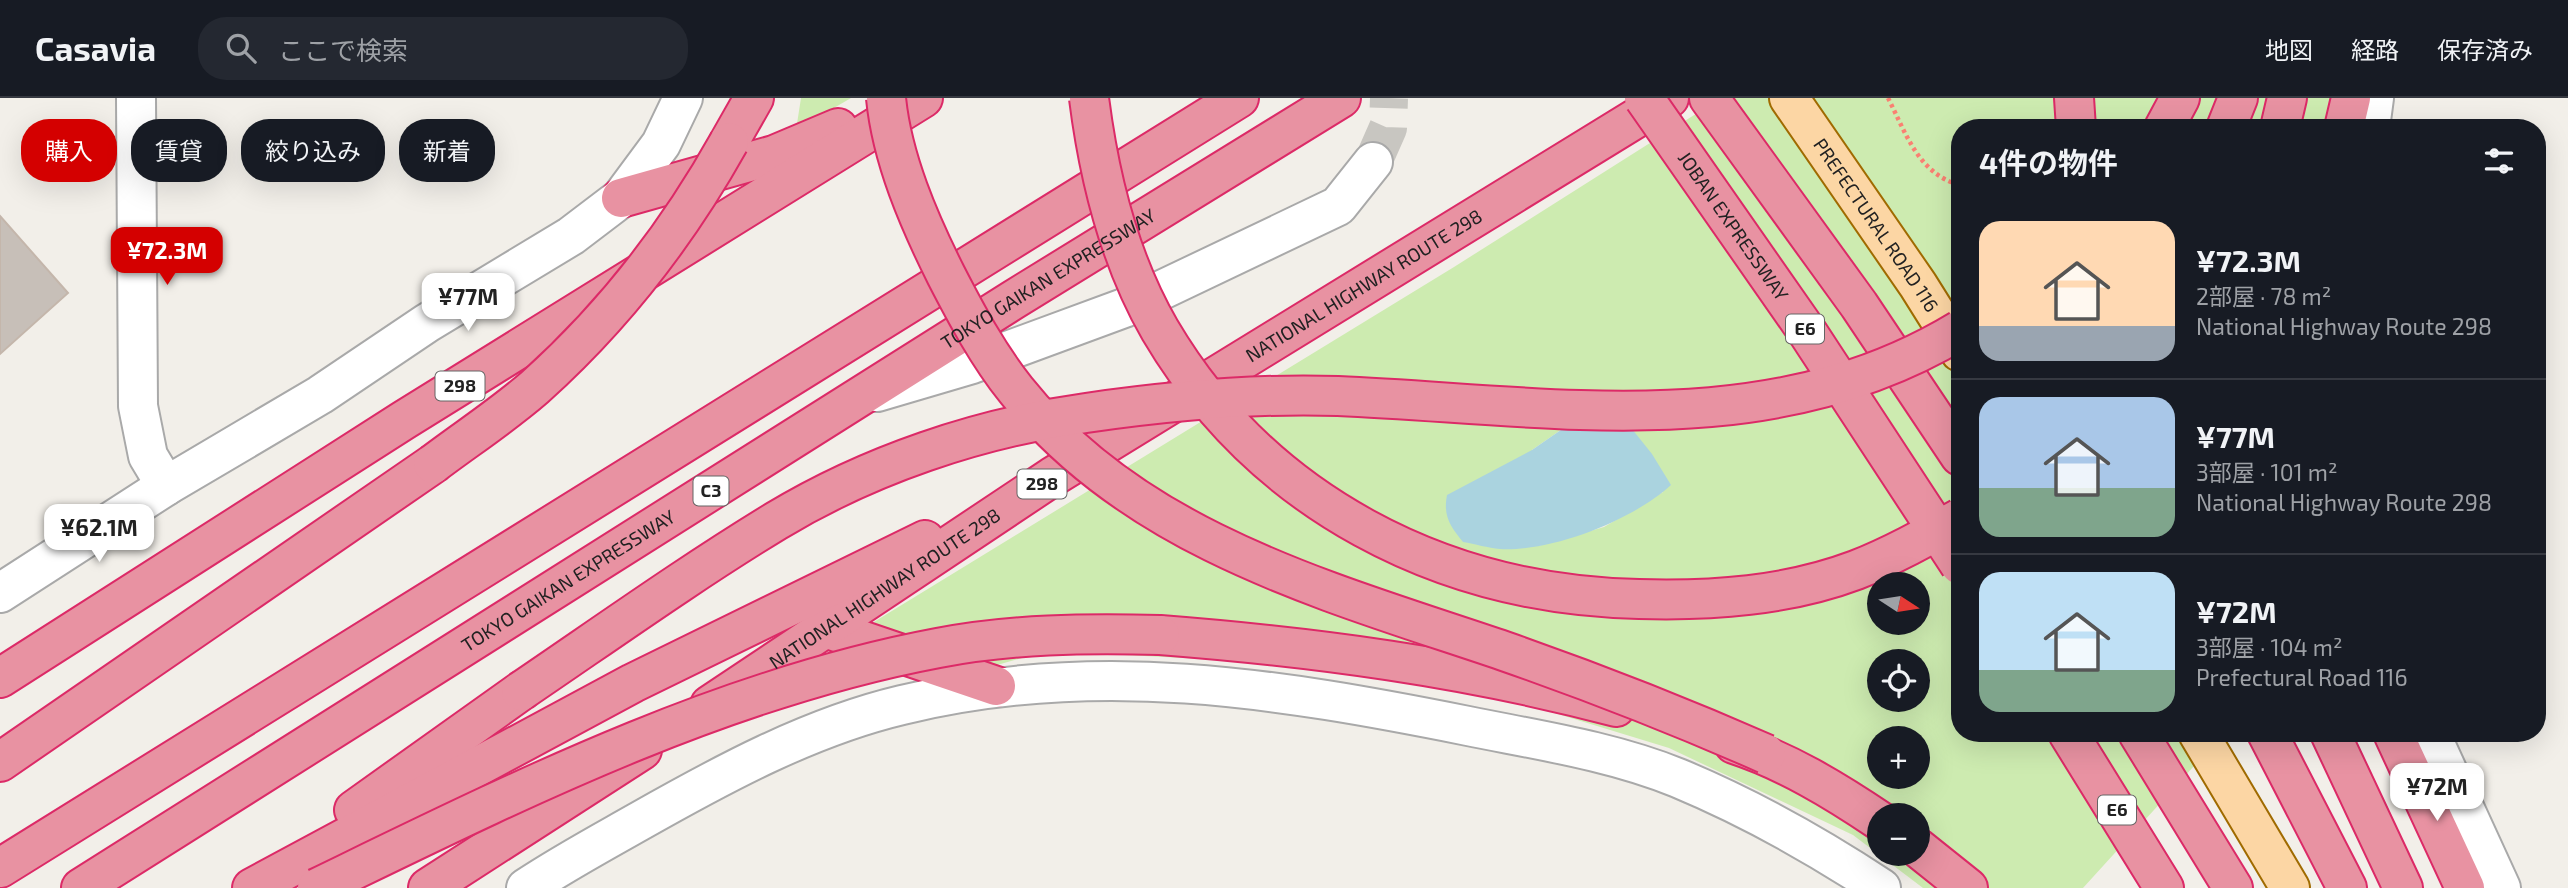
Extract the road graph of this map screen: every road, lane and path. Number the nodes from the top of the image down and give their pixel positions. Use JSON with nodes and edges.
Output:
{"nodes":[{"id":1,"x":136,"y":98,"type":"edge"},
{"id":2,"x":683,"y":98,"type":"edge"},
{"id":3,"x":747,"y":98,"type":"edge"},
{"id":4,"x":754,"y":98,"type":"edge"},
{"id":5,"x":886,"y":98,"type":"edge"},
{"id":6,"x":912,"y":98,"type":"edge"},
{"id":7,"x":923,"y":98,"type":"edge"},
{"id":8,"x":1089,"y":98,"type":"edge"},
{"id":9,"x":1239,"y":98,"type":"edge"},
{"id":10,"x":1341,"y":98,"type":"edge"},
{"id":11,"x":1644,"y":98,"type":"edge"},
{"id":12,"x":1669,"y":98,"type":"edge"},
{"id":13,"x":1709,"y":98,"type":"edge"},
{"id":14,"x":1789,"y":98,"type":"edge"},
{"id":15,"x":1888,"y":98,"type":"edge"},
{"id":16,"x":2074,"y":98,"type":"edge"},
{"id":17,"x":2180,"y":98,"type":"edge"},
{"id":18,"x":2238,"y":98,"type":"edge"},
{"id":19,"x":2287,"y":98,"type":"edge"},
{"id":20,"x":2351,"y":98,"type":"edge"},
{"id":21,"x":2374,"y":98,"type":"edge"},
{"id":22,"x":2075,"y":119,"type":"edge"},
{"id":23,"x":2169,"y":119,"type":"edge"},
{"id":24,"x":2230,"y":119,"type":"edge"},
{"id":25,"x":2282,"y":119,"type":"edge"},
{"id":26,"x":2346,"y":119,"type":"edge"},
{"id":27,"x":2371,"y":119,"type":"edge"},
{"id":28,"x":729,"y":142,"type":"junction"},
{"id":29,"x":1373,"y":162,"type":"tunnel mouth"},
{"id":30,"x":1951,"y":181,"type":"edge"},
{"id":31,"x":621,"y":198,"type":"junction"},
{"id":32,"x":1951,"y":335,"type":"edge"},
{"id":33,"x":1951,"y":338,"type":"edge"},
{"id":34,"x":862,"y":396,"type":"junction"},
{"id":35,"x":1951,"y":442,"type":"edge"},
{"id":36,"x":433,"y":464,"type":"junction"},
{"id":37,"x":1052,"y":477,"type":"junction"},
{"id":38,"x":166,"y":486,"type":"junction"},
{"id":39,"x":1951,"y":522,"type":"edge"},
{"id":40,"x":1951,"y":551,"type":"edge"},
{"id":41,"x":0,"y":593,"type":"edge"},
{"id":42,"x":828,"y":629,"type":"junction"},
{"id":43,"x":0,"y":678,"type":"edge"},
{"id":44,"x":996,"y":686,"type":"junction"},
{"id":45,"x":0,"y":730,"type":"edge"},
{"id":46,"x":2074,"y":742,"type":"edge"},
{"id":47,"x":2144,"y":742,"type":"edge"},
{"id":48,"x":2272,"y":742,"type":"edge"},
{"id":49,"x":2334,"y":742,"type":"edge"},
{"id":50,"x":2397,"y":742,"type":"edge"},
{"id":51,"x":2434,"y":742,"type":"edge"},
{"id":52,"x":2208,"y":748,"type":"edge"},
{"id":53,"x":1766,"y":754,"type":"junction"},
{"id":54,"x":0,"y":762,"type":"edge"},
{"id":55,"x":1867,"y":813,"type":"edge"},
{"id":56,"x":1930,"y":858,"type":"edge"},
{"id":57,"x":0,"y":868,"type":"edge"},
{"id":58,"x":82,"y":887,"type":"edge"},
{"id":59,"x":245,"y":888,"type":"edge"},
{"id":60,"x":253,"y":888,"type":"edge"},
{"id":61,"x":317,"y":888,"type":"edge"},
{"id":62,"x":428,"y":888,"type":"edge"},
{"id":63,"x":527,"y":888,"type":"edge"},
{"id":64,"x":1881,"y":888,"type":"edge"},
{"id":65,"x":1968,"y":888,"type":"edge"},
{"id":66,"x":2164,"y":888,"type":"edge"},
{"id":67,"x":2233,"y":888,"type":"edge"},
{"id":68,"x":2290,"y":888,"type":"edge"},
{"id":69,"x":2347,"y":888,"type":"edge"},
{"id":70,"x":2403,"y":888,"type":"edge"},
{"id":71,"x":2465,"y":888,"type":"edge"},
{"id":72,"x":2501,"y":888,"type":"edge"}],
"edges":[{"from":1,"to":38,"type":"street"},
{"from":2,"to":31,"type":"street"},
{"from":3,"to":28,"type":"highway"},
{"from":4,"to":28,"type":"highway"},
{"from":5,"to":53,"type":"highway","bridge":true},
{"from":6,"to":31,"type":"highway"},
{"from":7,"to":43,"type":"highway","number":"298"},
{"from":8,"to":39,"type":"highway","bridge":true},
{"from":9,"to":57,"type":"highway"},
{"from":10,"to":34,"type":"highway","name":"TOKYO GAIKAN EXPRESSWAY","number":"C3"},
{"from":11,"to":40,"type":"highway","name":"JOBAN EXPRESSWAY","number":"E6","bridge":true},
{"from":12,"to":37,"type":"highway","name":"NATIONAL HIGHWAY ROUTE 298","number":"298"},
{"from":13,"to":35,"type":"highway"},
{"from":14,"to":33,"type":"main road","name":"PREFECTURAL ROAD 116"},
{"from":15,"to":30,"type":"path"},
{"from":16,"to":22,"type":"highway"},
{"from":17,"to":23,"type":"highway"},
{"from":18,"to":24,"type":"highway"},
{"from":19,"to":25,"type":"highway"},
{"from":20,"to":26,"type":"highway"},
{"from":21,"to":27,"type":"street"},
{"from":28,"to":36,"type":"highway","bridge":true},
{"from":29,"to":34,"type":"street"},
{"from":31,"to":38,"type":"street"},
{"from":32,"to":59,"type":"highway","bridge":true},
{"from":34,"to":58,"type":"highway","name":"TOKYO GAIKAN EXPRESSWAY","number":"C3"},
{"from":36,"to":45,"type":"highway"},
{"from":36,"to":54,"type":"highway"},
{"from":37,"to":42,"type":"highway","name":"NATIONAL HIGHWAY ROUTE 298","number":"298"},
{"from":37,"to":60,"type":"highway"},
{"from":38,"to":41,"type":"street"},
{"from":42,"to":44,"type":"highway"},
{"from":42,"to":62,"type":"highway","name":"NATIONAL HIGHWAY ROUTE 298","number":"298"},
{"from":44,"to":63,"type":"street"},
{"from":44,"to":64,"type":"street"},
{"from":46,"to":66,"type":"highway","number":"E6"},
{"from":47,"to":67,"type":"highway"},
{"from":48,"to":69,"type":"highway"},
{"from":49,"to":70,"type":"highway"},
{"from":50,"to":71,"type":"highway"},
{"from":51,"to":72,"type":"street"},
{"from":52,"to":68,"type":"main road"},
{"from":53,"to":55,"type":"highway"},
{"from":53,"to":61,"type":"highway","bridge":true},
{"from":56,"to":65,"type":"highway"}]}
